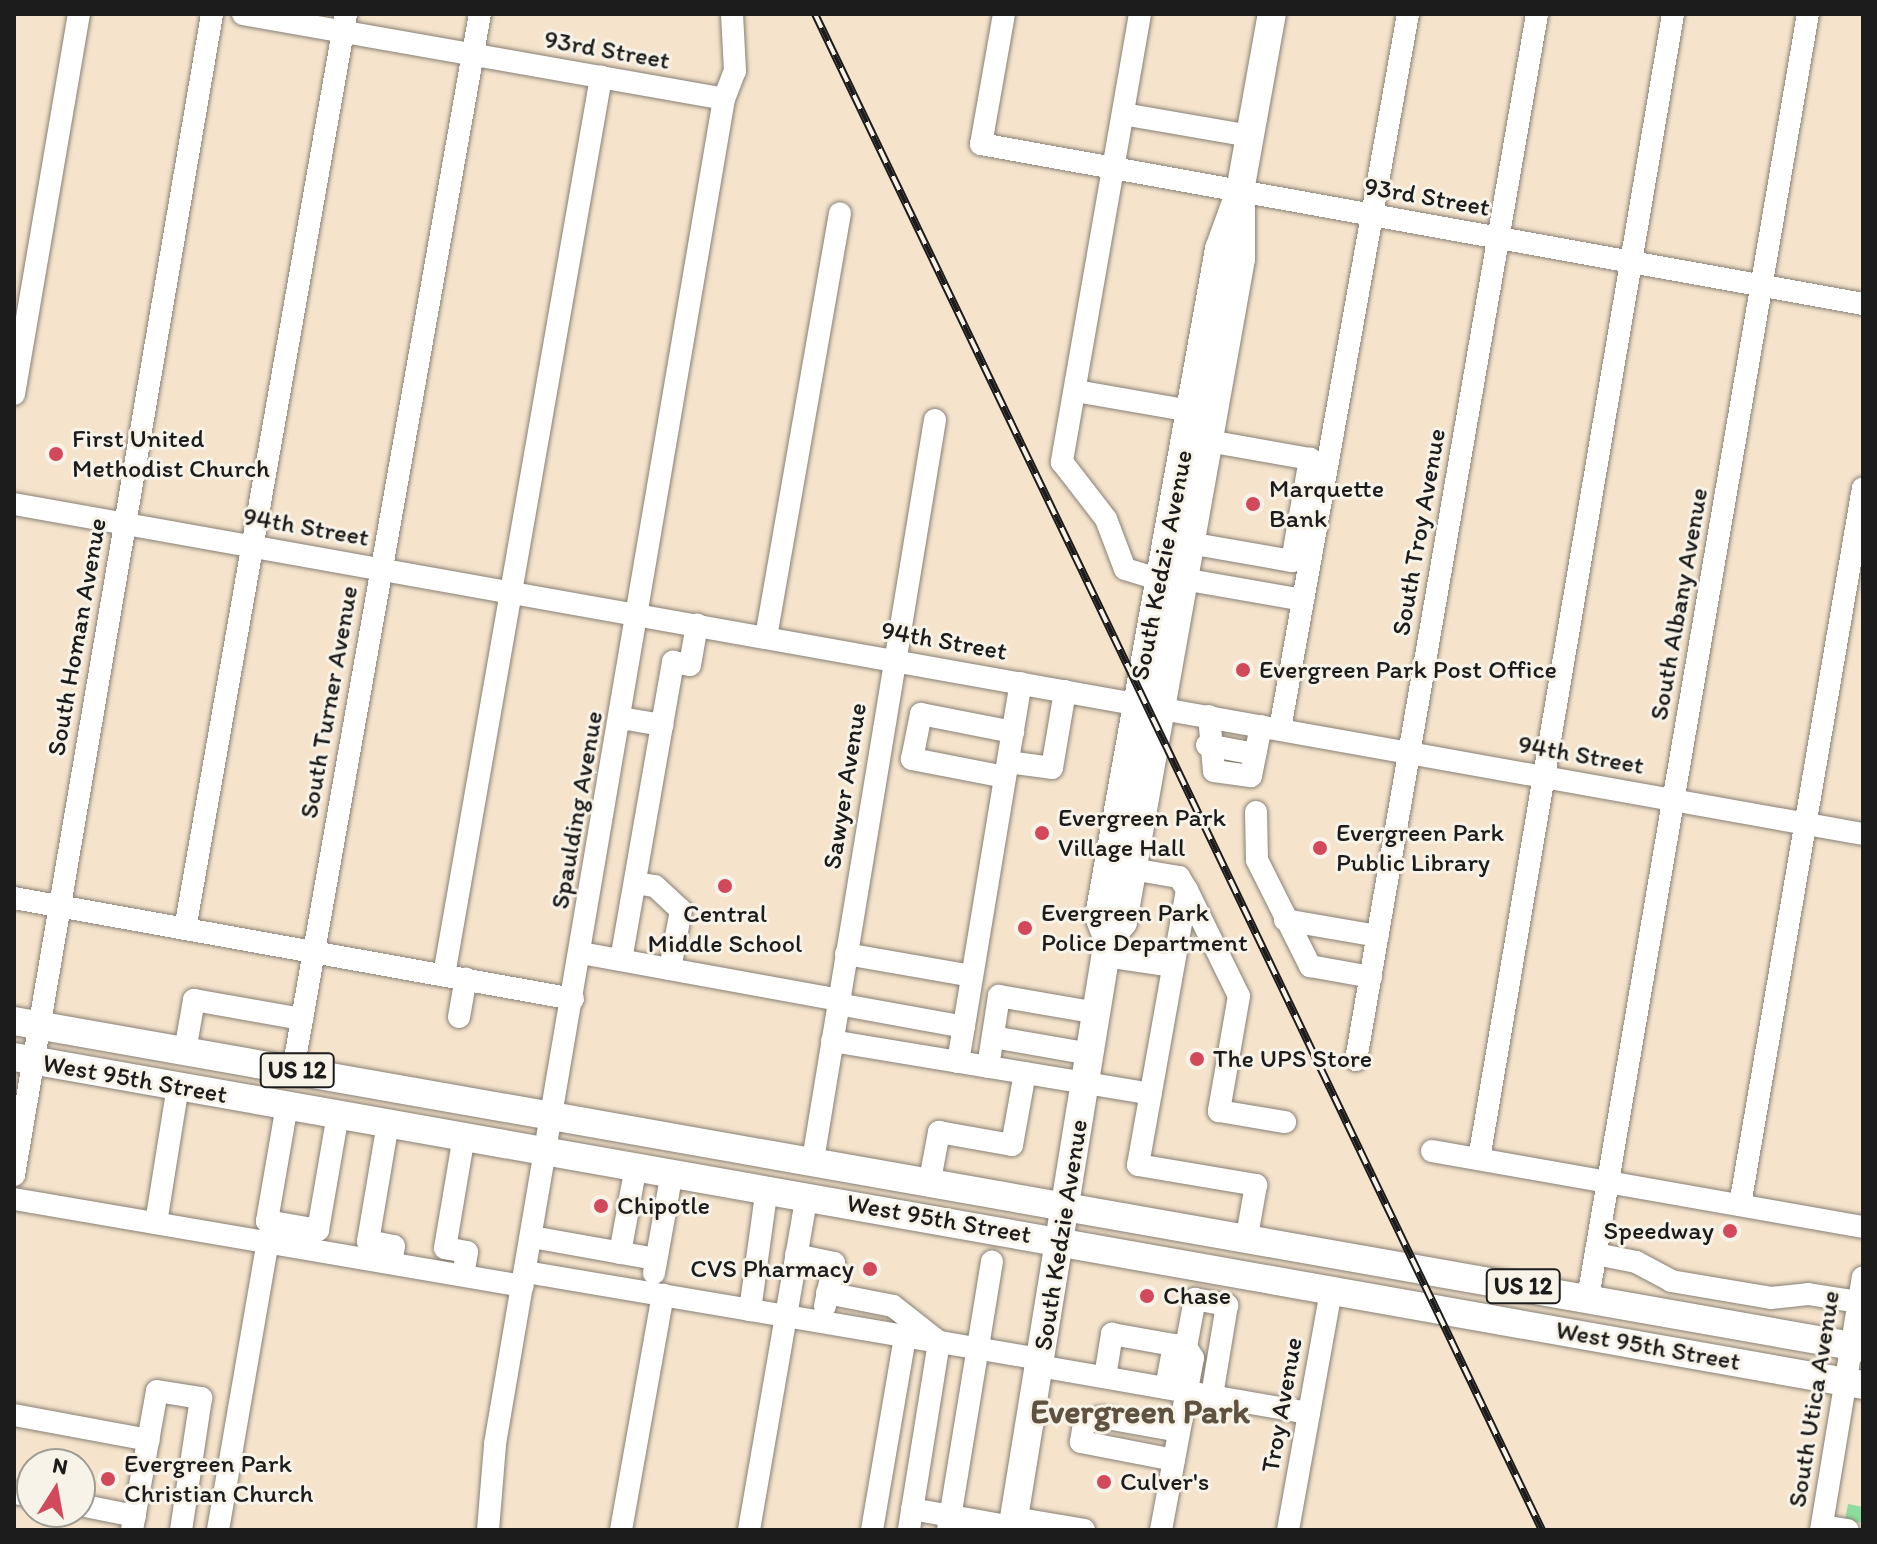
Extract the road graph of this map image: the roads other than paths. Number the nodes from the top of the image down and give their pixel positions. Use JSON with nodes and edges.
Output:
{"nodes":[{"id":1,"x":79,"y":14,"type":"edge"},
{"id":2,"x":212,"y":14,"type":"edge"},
{"id":3,"x":243,"y":14,"type":"edge"},
{"id":4,"x":480,"y":14,"type":"edge"},
{"id":5,"x":732,"y":14,"type":"edge"},
{"id":6,"x":1004,"y":14,"type":"edge"},
{"id":7,"x":1140,"y":14,"type":"edge"},
{"id":8,"x":1272,"y":14,"type":"edge"},
{"id":9,"x":1408,"y":14,"type":"edge"},
{"id":10,"x":1537,"y":14,"type":"edge"},
{"id":11,"x":1673,"y":14,"type":"edge"},
{"id":12,"x":1808,"y":14,"type":"edge"},
{"id":13,"x":344,"y":23,"type":"edge"},
{"id":14,"x":472,"y":55,"type":"junction"},
{"id":15,"x":601,"y":77,"type":"junction"},
{"id":16,"x":724,"y":99,"type":"junction"},
{"id":17,"x":1123,"y":114,"type":"junction"},
{"id":18,"x":1250,"y":136,"type":"junction"},
{"id":19,"x":1114,"y":168,"type":"junction"},
{"id":20,"x":1240,"y":191,"type":"junction"},
{"id":21,"x":840,"y":213,"type":"dead end"},
{"id":22,"x":1372,"y":215,"type":"junction"},
{"id":23,"x":1498,"y":238,"type":"junction"},
{"id":24,"x":1631,"y":262,"type":"junction"},
{"id":25,"x":1762,"y":286,"type":"junction"},
{"id":26,"x":1863,"y":304,"type":"edge"},
{"id":27,"x":1076,"y":391,"type":"junction"},
{"id":28,"x":14,"y":394,"type":"edge"},
{"id":29,"x":1191,"y":411,"type":"junction"},
{"id":30,"x":935,"y":420,"type":"dead end"},
{"id":31,"x":1208,"y":441,"type":"junction"},
{"id":32,"x":1863,"y":488,"type":"edge"},
{"id":33,"x":14,"y":504,"type":"edge"},
{"id":34,"x":125,"y":524,"type":"junction"},
{"id":35,"x":1189,"y":543,"type":"junction"},
{"id":36,"x":254,"y":546,"type":"junction"},
{"id":37,"x":381,"y":569,"type":"junction"},
{"id":38,"x":1171,"y":579,"type":"junction"},
{"id":39,"x":511,"y":592,"type":"junction"},
{"id":40,"x":1303,"y":600,"type":"junction"},
{"id":41,"x":638,"y":614,"type":"junction"},
{"id":42,"x":697,"y":625,"type":"junction"},
{"id":43,"x":766,"y":637,"type":"junction"},
{"id":44,"x":894,"y":660,"type":"junction"},
{"id":45,"x":1021,"y":683,"type":"junction"},
{"id":46,"x":1065,"y":691,"type":"junction"},
{"id":47,"x":1148,"y":706,"type":"junction"},
{"id":48,"x":1209,"y":716,"type":"junction"},
{"id":49,"x":621,"y":718,"type":"junction"},
{"id":50,"x":662,"y":725,"type":"junction"},
{"id":51,"x":1271,"y":728,"type":"junction"},
{"id":52,"x":1013,"y":732,"type":"junction"},
{"id":53,"x":1410,"y":753,"type":"junction"},
{"id":54,"x":1006,"y":770,"type":"junction"},
{"id":55,"x":1544,"y":777,"type":"junction"},
{"id":56,"x":1674,"y":800,"type":"junction"},
{"id":57,"x":1256,"y":812,"type":"dead end"},
{"id":58,"x":1805,"y":824,"type":"junction"},
{"id":59,"x":1863,"y":834,"type":"edge"},
{"id":60,"x":1132,"y":869,"type":"junction"},
{"id":61,"x":635,"y":883,"type":"junction"},
{"id":62,"x":1187,"y":890,"type":"junction"},
{"id":63,"x":14,"y":898,"type":"edge"},
{"id":64,"x":60,"y":906,"type":"junction"},
{"id":65,"x":1285,"y":920,"type":"junction"},
{"id":66,"x":185,"y":929,"type":"junction"},
{"id":67,"x":1378,"y":936,"type":"junction"},
{"id":68,"x":1107,"y":948,"type":"junction"},
{"id":69,"x":314,"y":952,"type":"junction"},
{"id":70,"x":581,"y":953,"type":"junction"},
{"id":71,"x":846,"y":954,"type":"junction"},
{"id":72,"x":621,"y":960,"type":"junction"},
{"id":73,"x":1173,"y":966,"type":"junction"},
{"id":74,"x":670,"y":969,"type":"junction"},
{"id":75,"x":972,"y":976,"type":"junction"},
{"id":76,"x":455,"y":977,"type":"junction"},
{"id":77,"x":1371,"y":977,"type":"junction"},
{"id":78,"x":573,"y":999,"type":"junction"},
{"id":79,"x":838,"y":1002,"type":"junction"},
{"id":80,"x":1097,"y":1013,"type":"junction"},
{"id":81,"x":459,"y":1017,"type":"dead end"},
{"id":82,"x":302,"y":1019,"type":"junction"},
{"id":83,"x":27,"y":1023,"type":"edge"},
{"id":84,"x":964,"y":1027,"type":"junction"},
{"id":85,"x":993,"y":1037,"type":"junction"},
{"id":86,"x":832,"y":1041,"type":"junction"},
{"id":87,"x":185,"y":1051,"type":"junction"},
{"id":88,"x":1090,"y":1054,"type":"junction"},
{"id":89,"x":24,"y":1059,"type":"edge"},
{"id":90,"x":1356,"y":1060,"type":"dead end"},
{"id":91,"x":958,"y":1062,"type":"junction"},
{"id":92,"x":988,"y":1067,"type":"junction"},
{"id":93,"x":293,"y":1070,"type":"junction"},
{"id":94,"x":1025,"y":1073,"type":"junction"},
{"id":95,"x":1086,"y":1084,"type":"junction"},
{"id":96,"x":178,"y":1086,"type":"junction"},
{"id":97,"x":1151,"y":1094,"type":"junction"},
{"id":98,"x":287,"y":1105,"type":"junction"},
{"id":99,"x":338,"y":1114,"type":"junction"},
{"id":100,"x":554,"y":1115,"type":"junction"},
{"id":101,"x":1285,"y":1122,"type":"dead end"},
{"id":102,"x":388,"y":1123,"type":"junction"},
{"id":103,"x":464,"y":1136,"type":"junction"},
{"id":104,"x":547,"y":1151,"type":"junction"},
{"id":105,"x":1432,"y":1151,"type":"dead end"},
{"id":106,"x":1479,"y":1159,"type":"junction"},
{"id":107,"x":813,"y":1160,"type":"junction"},
{"id":108,"x":636,"y":1166,"type":"junction"},
{"id":109,"x":672,"y":1172,"type":"junction"},
{"id":110,"x":14,"y":1175,"type":"edge"},
{"id":111,"x":930,"y":1180,"type":"junction"},
{"id":112,"x":1608,"y":1182,"type":"junction"},
{"id":113,"x":767,"y":1188,"type":"junction"},
{"id":114,"x":807,"y":1195,"type":"junction"},
{"id":115,"x":14,"y":1199,"type":"edge"},
{"id":116,"x":1066,"y":1204,"type":"junction"},
{"id":117,"x":1740,"y":1205,"type":"junction"},
{"id":118,"x":156,"y":1223,"type":"junction"},
{"id":119,"x":1863,"y":1227,"type":"edge"},
{"id":120,"x":266,"y":1235,"type":"junction"},
{"id":121,"x":1247,"y":1236,"type":"junction"},
{"id":122,"x":532,"y":1237,"type":"junction"},
{"id":123,"x":1060,"y":1241,"type":"junction"},
{"id":124,"x":620,"y":1253,"type":"junction"},
{"id":125,"x":1596,"y":1254,"type":"junction"},
{"id":126,"x":796,"y":1255,"type":"junction"},
{"id":127,"x":656,"y":1259,"type":"junction"},
{"id":128,"x":992,"y":1262,"type":"dead end"},
{"id":129,"x":391,"y":1263,"type":"junction"},
{"id":130,"x":463,"y":1275,"type":"junction"},
{"id":131,"x":1863,"y":1277,"type":"edge"},
{"id":132,"x":524,"y":1279,"type":"junction"},
{"id":133,"x":1331,"y":1290,"type":"junction"},
{"id":134,"x":827,"y":1293,"type":"junction"},
{"id":135,"x":656,"y":1294,"type":"junction"},
{"id":136,"x":1588,"y":1298,"type":"junction"},
{"id":137,"x":1859,"y":1302,"type":"junction"},
{"id":138,"x":750,"y":1310,"type":"junction"},
{"id":139,"x":786,"y":1315,"type":"junction"},
{"id":140,"x":821,"y":1322,"type":"junction"},
{"id":141,"x":905,"y":1336,"type":"junction"},
{"id":142,"x":939,"y":1342,"type":"junction"},
{"id":143,"x":1180,"y":1346,"type":"junction"},
{"id":144,"x":1857,"y":1347,"type":"edge"},
{"id":145,"x":978,"y":1348,"type":"junction"},
{"id":146,"x":1040,"y":1362,"type":"junction"},
{"id":147,"x":1105,"y":1377,"type":"junction"},
{"id":148,"x":1854,"y":1383,"type":"edge"},
{"id":149,"x":1176,"y":1390,"type":"junction"},
{"id":150,"x":1212,"y":1396,"type":"junction"},
{"id":151,"x":1309,"y":1413,"type":"junction"},
{"id":152,"x":14,"y":1415,"type":"edge"},
{"id":153,"x":1179,"y":1431,"type":"junction"},
{"id":154,"x":149,"y":1440,"type":"junction"},
{"id":155,"x":1101,"y":1446,"type":"junction"},
{"id":156,"x":1174,"y":1460,"type":"junction"},
{"id":157,"x":96,"y":1510,"type":"edge"},
{"id":158,"x":910,"y":1520,"type":"edge"},
{"id":159,"x":133,"y":1523,"type":"edge"},
{"id":160,"x":949,"y":1523,"type":"edge"},
{"id":161,"x":1012,"y":1525,"type":"edge"},
{"id":162,"x":1821,"y":1528,"type":"edge"},
{"id":163,"x":181,"y":1530,"type":"edge"},
{"id":164,"x":218,"y":1530,"type":"edge"},
{"id":165,"x":488,"y":1530,"type":"edge"},
{"id":166,"x":621,"y":1530,"type":"edge"},
{"id":167,"x":749,"y":1530,"type":"edge"},
{"id":168,"x":872,"y":1530,"type":"edge"},
{"id":169,"x":1084,"y":1530,"type":"edge"},
{"id":170,"x":1147,"y":1530,"type":"edge"},
{"id":171,"x":1161,"y":1530,"type":"edge"},
{"id":172,"x":1288,"y":1530,"type":"edge"},
{"id":173,"x":1848,"y":1530,"type":"edge"}],
"edges":[{"from":1,"to":28,"type":"street"},
{"from":2,"to":34,"type":"street","name":"South Homan Avenue"},
{"from":3,"to":13,"type":"street","name":"93rd Street"},
{"from":4,"to":14,"type":"street","name":"South Turner Avenue"},
{"from":5,"to":16,"type":"street","name":"Spaulding Avenue"},
{"from":6,"to":19,"type":"street","name":"93rd Street"},
{"from":7,"to":17,"type":"street"},
{"from":8,"to":18,"type":"main road","name":"South Kedzie Avenue"},
{"from":9,"to":22,"type":"street"},
{"from":10,"to":23,"type":"street","name":"South Troy Avenue"},
{"from":11,"to":24,"type":"street"},
{"from":12,"to":25,"type":"street","name":"South Albany Avenue"},
{"from":13,"to":14,"type":"street","name":"93rd Street"},
{"from":13,"to":36,"type":"street"},
{"from":14,"to":15,"type":"street","name":"93rd Street"},
{"from":14,"to":37,"type":"street","name":"South Turner Avenue"},
{"from":15,"to":16,"type":"street","name":"93rd Street"},
{"from":15,"to":39,"type":"street"},
{"from":16,"to":41,"type":"street","name":"Spaulding Avenue"},
{"from":17,"to":18,"type":"street"},
{"from":17,"to":19,"type":"street"},
{"from":18,"to":20,"type":"main road","name":"South Kedzie Avenue"},
{"from":19,"to":20,"type":"street","name":"93rd Street"},
{"from":19,"to":27,"type":"street"},
{"from":20,"to":22,"type":"street","name":"93rd Street"},
{"from":20,"to":29,"type":"main road","name":"South Kedzie Avenue"},
{"from":20,"to":31,"type":"main road","name":"South Kedzie Avenue"},
{"from":21,"to":43,"type":"street"},
{"from":22,"to":23,"type":"street","name":"93rd Street"},
{"from":22,"to":40,"type":"street"},
{"from":23,"to":24,"type":"street","name":"93rd Street"},
{"from":23,"to":53,"type":"street","name":"South Troy Avenue"},
{"from":24,"to":25,"type":"street","name":"93rd Street"},
{"from":24,"to":55,"type":"street"},
{"from":25,"to":26,"type":"street","name":"93rd Street"},
{"from":25,"to":56,"type":"street","name":"South Albany Avenue"},
{"from":27,"to":29,"type":"street"},
{"from":27,"to":38,"type":"street"},
{"from":29,"to":38,"type":"main road","name":"South Kedzie Avenue"},
{"from":30,"to":44,"type":"street","name":"Sawyer Avenue"},
{"from":31,"to":35,"type":"main road","name":"South Kedzie Avenue"},
{"from":31,"to":35,"type":"street"},
{"from":32,"to":58,"type":"street"},
{"from":33,"to":34,"type":"street","name":"94th Street"},
{"from":34,"to":36,"type":"street","name":"94th Street"},
{"from":34,"to":64,"type":"street","name":"South Homan Avenue"},
{"from":35,"to":38,"type":"main road","name":"South Kedzie Avenue"},
{"from":36,"to":37,"type":"street","name":"94th Street"},
{"from":36,"to":66,"type":"street"},
{"from":37,"to":39,"type":"street","name":"94th Street"},
{"from":37,"to":69,"type":"street","name":"South Turner Avenue"},
{"from":38,"to":40,"type":"street"},
{"from":38,"to":47,"type":"main road","name":"South Kedzie Avenue"},
{"from":39,"to":41,"type":"street","name":"94th Street"},
{"from":39,"to":76,"type":"street"},
{"from":40,"to":51,"type":"street"},
{"from":41,"to":42,"type":"street","name":"94th Street"},
{"from":41,"to":49,"type":"street","name":"Spaulding Avenue"},
{"from":42,"to":43,"type":"street","name":"94th Street"},
{"from":42,"to":50,"type":"street"},
{"from":43,"to":44,"type":"street","name":"94th Street"},
{"from":44,"to":45,"type":"street","name":"94th Street"},
{"from":44,"to":71,"type":"street","name":"Sawyer Avenue"},
{"from":45,"to":46,"type":"street","name":"94th Street"},
{"from":45,"to":52,"type":"street"},
{"from":46,"to":47,"type":"street","name":"94th Street"},
{"from":46,"to":54,"type":"street"},
{"from":47,"to":48,"type":"street","name":"94th Street"},
{"from":47,"to":60,"type":"main road","name":"South Kedzie Avenue"},
{"from":47,"to":68,"type":"main road","name":"South Kedzie Avenue"},
{"from":48,"to":51,"type":"street","name":"94th Street"},
{"from":48,"to":51,"type":"street"},
{"from":49,"to":50,"type":"street"},
{"from":49,"to":70,"type":"street","name":"Spaulding Avenue"},
{"from":50,"to":61,"type":"street"},
{"from":51,"to":53,"type":"street","name":"94th Street"},
{"from":52,"to":54,"type":"street"},
{"from":52,"to":54,"type":"street"},
{"from":53,"to":55,"type":"street","name":"94th Street"},
{"from":53,"to":67,"type":"street","name":"South Troy Avenue"},
{"from":54,"to":75,"type":"street"},
{"from":55,"to":56,"type":"street","name":"94th Street"},
{"from":55,"to":106,"type":"street"},
{"from":56,"to":58,"type":"street","name":"94th Street"},
{"from":56,"to":112,"type":"street","name":"South Albany Avenue"},
{"from":57,"to":65,"type":"street"},
{"from":58,"to":59,"type":"street","name":"94th Street"},
{"from":58,"to":117,"type":"street"},
{"from":60,"to":62,"type":"street"},
{"from":60,"to":68,"type":"main road","name":"South Kedzie Avenue"},
{"from":61,"to":72,"type":"street"},
{"from":61,"to":74,"type":"street"},
{"from":62,"to":73,"type":"street"},
{"from":62,"to":101,"type":"street"},
{"from":63,"to":64,"type":"street"},
{"from":64,"to":66,"type":"street"},
{"from":64,"to":83,"type":"street","name":"South Homan Avenue"},
{"from":65,"to":67,"type":"street"},
{"from":65,"to":77,"type":"street"},
{"from":66,"to":69,"type":"street"},
{"from":67,"to":77,"type":"street","name":"South Troy Avenue"},
{"from":68,"to":73,"type":"street"},
{"from":68,"to":80,"type":"main road","name":"South Kedzie Avenue"},
{"from":69,"to":76,"type":"street"},
{"from":69,"to":82,"type":"street","name":"South Turner Avenue"},
{"from":70,"to":72,"type":"street"},
{"from":70,"to":78,"type":"street","name":"Spaulding Avenue"},
{"from":71,"to":75,"type":"street"},
{"from":71,"to":79,"type":"street","name":"Sawyer Avenue"},
{"from":72,"to":74,"type":"street"},
{"from":73,"to":97,"type":"street"},
{"from":74,"to":79,"type":"street"},
{"from":75,"to":84,"type":"street"},
{"from":76,"to":78,"type":"street"},
{"from":76,"to":81,"type":"street"},
{"from":77,"to":90,"type":"street","name":"South Troy Avenue"},
{"from":78,"to":100,"type":"street","name":"Spaulding Avenue"},
{"from":79,"to":84,"type":"street"},
{"from":79,"to":86,"type":"street","name":"Sawyer Avenue"},
{"from":80,"to":85,"type":"street"},
{"from":80,"to":88,"type":"main road","name":"South Kedzie Avenue"},
{"from":82,"to":87,"type":"street"},
{"from":82,"to":93,"type":"street","name":"South Turner Avenue"},
{"from":83,"to":87,"type":"main road","name":"West 95th Street","number":"US 12"},
{"from":83,"to":89,"type":"street","name":"South Homan Avenue"},
{"from":84,"to":91,"type":"street"},
{"from":85,"to":88,"type":"street"},
{"from":85,"to":92,"type":"street"},
{"from":86,"to":91,"type":"street"},
{"from":86,"to":107,"type":"street","name":"Sawyer Avenue"},
{"from":87,"to":93,"type":"main road","name":"West 95th Street","number":"US 12"},
{"from":88,"to":95,"type":"main road","name":"South Kedzie Avenue"},
{"from":89,"to":96,"type":"main road","name":"West 95th Street","number":"US 12"},
{"from":89,"to":110,"type":"street","name":"South Homan Avenue"},
{"from":91,"to":92,"type":"street"},
{"from":92,"to":94,"type":"street"},
{"from":93,"to":100,"type":"main road","name":"West 95th Street","number":"US 12"},
{"from":94,"to":95,"type":"street"},
{"from":94,"to":111,"type":"street"},
{"from":95,"to":97,"type":"street"},
{"from":95,"to":116,"type":"main road","name":"South Kedzie Avenue"},
{"from":96,"to":98,"type":"main road","name":"West 95th Street","number":"US 12"},
{"from":96,"to":118,"type":"street"},
{"from":97,"to":121,"type":"street"},
{"from":98,"to":99,"type":"main road","name":"West 95th Street","number":"US 12"},
{"from":98,"to":120,"type":"street"},
{"from":99,"to":102,"type":"main road","name":"West 95th Street","number":"US 12"},
{"from":99,"to":120,"type":"street"},
{"from":100,"to":104,"type":"street","name":"Spaulding Avenue"},
{"from":100,"to":107,"type":"main road","name":"West 95th Street","number":"US 12"},
{"from":102,"to":103,"type":"main road","name":"West 95th Street","number":"US 12"},
{"from":102,"to":129,"type":"street"},
{"from":103,"to":104,"type":"main road","name":"West 95th Street","number":"US 12"},
{"from":103,"to":130,"type":"street"},
{"from":104,"to":108,"type":"main road","name":"West 95th Street","number":"US 12"},
{"from":104,"to":122,"type":"street","name":"Spaulding Avenue"},
{"from":105,"to":106,"type":"street"},
{"from":106,"to":112,"type":"street"},
{"from":107,"to":111,"type":"main road","name":"West 95th Street","number":"US 12"},
{"from":108,"to":109,"type":"main road","name":"West 95th Street","number":"US 12"},
{"from":108,"to":124,"type":"street"},
{"from":109,"to":113,"type":"main road","name":"West 95th Street","number":"US 12"},
{"from":109,"to":127,"type":"street"},
{"from":111,"to":116,"type":"main road","name":"West 95th Street","number":"US 12"},
{"from":112,"to":117,"type":"street"},
{"from":112,"to":125,"type":"street","name":"South Albany Avenue"},
{"from":113,"to":114,"type":"main road","name":"West 95th Street","number":"US 12"},
{"from":113,"to":138,"type":"street"},
{"from":114,"to":123,"type":"main road","name":"West 95th Street","number":"US 12"},
{"from":114,"to":126,"type":"street"},
{"from":115,"to":118,"type":"street"},
{"from":116,"to":121,"type":"main road","name":"West 95th Street","number":"US 12"},
{"from":116,"to":123,"type":"main road","name":"South Kedzie Avenue"},
{"from":117,"to":119,"type":"street"},
{"from":118,"to":120,"type":"street"},
{"from":120,"to":129,"type":"street"},
{"from":120,"to":164,"type":"street"},
{"from":121,"to":136,"type":"main road","name":"West 95th Street","number":"US 12"},
{"from":122,"to":124,"type":"street"},
{"from":122,"to":132,"type":"street","name":"Spaulding Avenue"},
{"from":123,"to":133,"type":"main road","name":"West 95th Street","number":"US 12"},
{"from":123,"to":146,"type":"main road","name":"South Kedzie Avenue"},
{"from":124,"to":127,"type":"street"},
{"from":125,"to":136,"type":"street","name":"South Albany Avenue"},
{"from":125,"to":137,"type":"street"},
{"from":126,"to":134,"type":"street"},
{"from":126,"to":139,"type":"street"},
{"from":127,"to":135,"type":"street"},
{"from":128,"to":145,"type":"street"},
{"from":129,"to":130,"type":"street"},
{"from":130,"to":132,"type":"street"},
{"from":131,"to":137,"type":"street","name":"South Utica Avenue"},
{"from":132,"to":135,"type":"street"},
{"from":132,"to":165,"type":"street","name":"Spaulding Avenue"},
{"from":133,"to":148,"type":"main road","name":"West 95th Street","number":"US 12"},
{"from":133,"to":151,"type":"street","name":"Troy Avenue"},
{"from":134,"to":140,"type":"street"},
{"from":134,"to":142,"type":"street"},
{"from":135,"to":138,"type":"street"},
{"from":135,"to":166,"type":"street"},
{"from":136,"to":144,"type":"main road","name":"West 95th Street","number":"US 12"},
{"from":137,"to":144,"type":"street","name":"South Utica Avenue"},
{"from":138,"to":139,"type":"street"},
{"from":139,"to":140,"type":"street"},
{"from":139,"to":167,"type":"street"},
{"from":140,"to":141,"type":"street"},
{"from":141,"to":142,"type":"street"},
{"from":141,"to":168,"type":"street"},
{"from":142,"to":145,"type":"street"},
{"from":142,"to":158,"type":"street"},
{"from":143,"to":147,"type":"street"},
{"from":143,"to":149,"type":"street"},
{"from":143,"to":150,"type":"street"},
{"from":144,"to":148,"type":"street","name":"South Utica Avenue"},
{"from":145,"to":146,"type":"street"},
{"from":145,"to":160,"type":"street"},
{"from":146,"to":147,"type":"street"},
{"from":146,"to":161,"type":"main road","name":"South Kedzie Avenue"},
{"from":147,"to":149,"type":"street"},
{"from":148,"to":162,"type":"street","name":"South Utica Avenue"},
{"from":149,"to":150,"type":"street"},
{"from":149,"to":153,"type":"street"},
{"from":150,"to":151,"type":"street"},
{"from":151,"to":172,"type":"street","name":"Troy Avenue"},
{"from":152,"to":154,"type":"street"},
{"from":153,"to":155,"type":"street"},
{"from":153,"to":156,"type":"street"},
{"from":154,"to":159,"type":"street"},
{"from":154,"to":163,"type":"street"},
{"from":155,"to":156,"type":"street"},
{"from":155,"to":170,"type":"street"},
{"from":156,"to":171,"type":"street"},
{"from":157,"to":159,"type":"street"},
{"from":158,"to":160,"type":"street"},
{"from":160,"to":161,"type":"street"},
{"from":161,"to":169,"type":"street"},
{"from":162,"to":173,"type":"street"}]}
